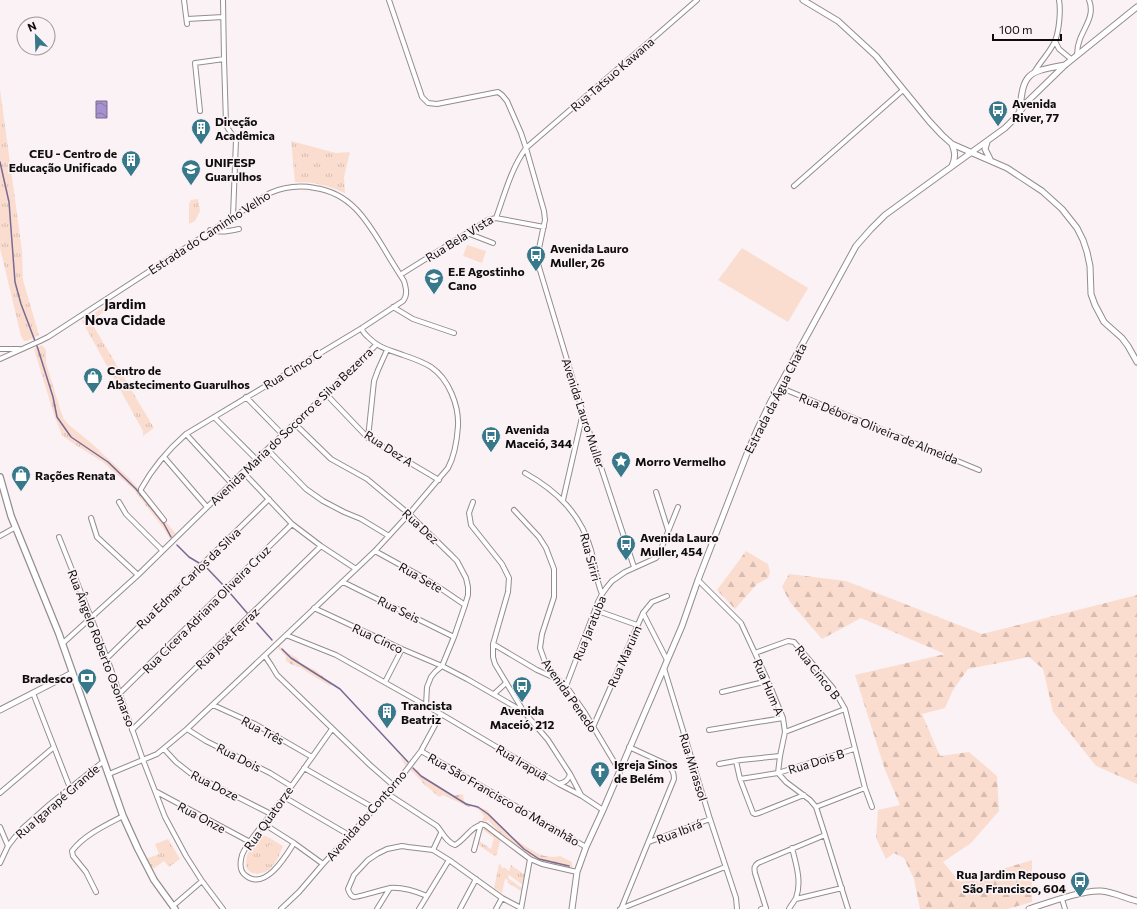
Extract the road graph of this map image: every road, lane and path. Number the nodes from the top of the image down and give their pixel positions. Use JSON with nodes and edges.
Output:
{"nodes":[{"id":1,"x":184,"y":0,"type":"edge"},
{"id":2,"x":223,"y":0,"type":"edge"},
{"id":3,"x":389,"y":0,"type":"edge"},
{"id":4,"x":697,"y":0,"type":"edge"},
{"id":5,"x":802,"y":0,"type":"edge"},
{"id":6,"x":1059,"y":0,"type":"edge"},
{"id":7,"x":1089,"y":0,"type":"edge"},
{"id":8,"x":1137,"y":7,"type":"edge"},
{"id":9,"x":223,"y":17,"type":"junction"},
{"id":10,"x":1055,"y":41,"type":"junction"},
{"id":11,"x":1077,"y":55,"type":"junction"},
{"id":12,"x":224,"y":59,"type":"junction"},
{"id":13,"x":1071,"y":59,"type":"junction"},
{"id":14,"x":1065,"y":65,"type":"junction"},
{"id":15,"x":1036,"y":71,"type":"junction"},
{"id":16,"x":904,"y":90,"type":"junction"},
{"id":17,"x":200,"y":111,"type":"dead end"},
{"id":18,"x":1020,"y":111,"type":"junction"},
{"id":19,"x":987,"y":142,"type":"junction"},
{"id":20,"x":952,"y":144,"type":"junction"},
{"id":21,"x":526,"y":148,"type":"junction"},
{"id":22,"x":972,"y":152,"type":"junction"},
{"id":23,"x":991,"y":160,"type":"junction"},
{"id":24,"x":952,"y":167,"type":"junction"},
{"id":25,"x":794,"y":186,"type":"dead end"},
{"id":26,"x":233,"y":216,"type":"junction"},
{"id":27,"x":496,"y":218,"type":"junction"},
{"id":28,"x":544,"y":227,"type":"junction"},
{"id":29,"x":239,"y":229,"type":"dead end"},
{"id":30,"x":210,"y":230,"type":"junction"},
{"id":31,"x":467,"y":233,"type":"junction"},
{"id":32,"x":493,"y":243,"type":"dead end"},
{"id":33,"x":400,"y":275,"type":"junction"},
{"id":34,"x":393,"y":307,"type":"junction"},
{"id":35,"x":362,"y":328,"type":"junction"},
{"id":36,"x":454,"y":333,"type":"dead end"},
{"id":37,"x":376,"y":345,"type":"junction"},
{"id":38,"x":0,"y":349,"type":"edge"},
{"id":39,"x":22,"y":349,"type":"junction"},
{"id":40,"x":387,"y":350,"type":"junction"},
{"id":41,"x":0,"y":359,"type":"edge"},
{"id":42,"x":1137,"y":362,"type":"edge"},
{"id":43,"x":779,"y":387,"type":"junction"},
{"id":44,"x":326,"y":394,"type":"junction"},
{"id":45,"x":246,"y":397,"type":"junction"},
{"id":46,"x":583,"y":413,"type":"junction"},
{"id":47,"x":214,"y":417,"type":"junction"},
{"id":48,"x":295,"y":424,"type":"junction"},
{"id":49,"x":186,"y":434,"type":"junction"},
{"id":50,"x":283,"y":435,"type":"junction"},
{"id":51,"x":368,"y":438,"type":"junction"},
{"id":52,"x":268,"y":450,"type":"junction"},
{"id":53,"x":164,"y":457,"type":"junction"},
{"id":54,"x":257,"y":460,"type":"junction"},
{"id":55,"x":979,"y":470,"type":"dead end"},
{"id":56,"x":243,"y":472,"type":"junction"},
{"id":57,"x":525,"y":473,"type":"dead end"},
{"id":58,"x":0,"y":477,"type":"edge"},
{"id":59,"x":439,"y":480,"type":"junction"},
{"id":60,"x":231,"y":483,"type":"junction"},
{"id":61,"x":656,"y":492,"type":"dead end"},
{"id":62,"x":269,"y":499,"type":"junction"},
{"id":63,"x":563,"y":500,"type":"junction"},
{"id":64,"x":119,"y":502,"type":"dead end"},
{"id":65,"x":472,"y":502,"type":"dead end"},
{"id":66,"x":207,"y":507,"type":"junction"},
{"id":67,"x":678,"y":507,"type":"dead end"},
{"id":68,"x":514,"y":510,"type":"dead end"},
{"id":69,"x":409,"y":514,"type":"junction"},
{"id":70,"x":91,"y":518,"type":"dead end"},
{"id":71,"x":164,"y":520,"type":"dead end"},
{"id":72,"x":292,"y":524,"type":"junction"},
{"id":73,"x":16,"y":527,"type":"junction"},
{"id":74,"x":668,"y":531,"type":"junction"},
{"id":75,"x":0,"y":536,"type":"edge"},
{"id":76,"x":389,"y":536,"type":"junction"},
{"id":77,"x":59,"y":537,"type":"dead end"},
{"id":78,"x":321,"y":546,"type":"junction"},
{"id":79,"x":162,"y":550,"type":"junction"},
{"id":80,"x":375,"y":551,"type":"junction"},
{"id":81,"x":634,"y":567,"type":"junction"},
{"id":82,"x":356,"y":568,"type":"junction"},
{"id":83,"x":138,"y":575,"type":"junction"},
{"id":84,"x":698,"y":580,"type":"junction"},
{"id":85,"x":343,"y":582,"type":"junction"},
{"id":86,"x":602,"y":594,"type":"junction"},
{"id":87,"x":667,"y":596,"type":"dead end"},
{"id":88,"x":465,"y":605,"type":"junction"},
{"id":89,"x":314,"y":608,"type":"junction"},
{"id":90,"x":595,"y":610,"type":"junction"},
{"id":91,"x":643,"y":613,"type":"junction"},
{"id":92,"x":91,"y":618,"type":"junction"},
{"id":93,"x":637,"y":626,"type":"junction"},
{"id":94,"x":286,"y":636,"type":"junction"},
{"id":95,"x":454,"y":637,"type":"junction"},
{"id":96,"x":62,"y":644,"type":"junction"},
{"id":97,"x":494,"y":644,"type":"junction"},
{"id":98,"x":402,"y":649,"type":"junction"},
{"id":99,"x":755,"y":653,"type":"junction"},
{"id":100,"x":264,"y":656,"type":"junction"},
{"id":101,"x":106,"y":658,"type":"junction"},
{"id":102,"x":667,"y":660,"type":"junction"},
{"id":103,"x":545,"y":662,"type":"junction"},
{"id":104,"x":442,"y":666,"type":"junction"},
{"id":105,"x":664,"y":668,"type":"junction"},
{"id":106,"x":537,"y":670,"type":"junction"},
{"id":107,"x":72,"y":673,"type":"junction"},
{"id":108,"x":559,"y":680,"type":"junction"},
{"id":109,"x":768,"y":680,"type":"junction"},
{"id":110,"x":385,"y":682,"type":"junction"},
{"id":111,"x":506,"y":683,"type":"junction"},
{"id":112,"x":566,"y":686,"type":"junction"},
{"id":113,"x":722,"y":692,"type":"dead end"},
{"id":114,"x":33,"y":693,"type":"junction"},
{"id":115,"x":119,"y":694,"type":"junction"},
{"id":116,"x":494,"y":694,"type":"junction"},
{"id":117,"x":213,"y":705,"type":"junction"},
{"id":118,"x":426,"y":705,"type":"junction"},
{"id":119,"x":0,"y":710,"type":"edge"},
{"id":120,"x":845,"y":710,"type":"junction"},
{"id":121,"x":524,"y":712,"type":"junction"},
{"id":122,"x":441,"y":714,"type":"junction"},
{"id":123,"x":783,"y":718,"type":"junction"},
{"id":124,"x":593,"y":727,"type":"junction"},
{"id":125,"x":187,"y":729,"type":"junction"},
{"id":126,"x":332,"y":729,"type":"junction"},
{"id":127,"x":132,"y":730,"type":"junction"},
{"id":128,"x":710,"y":730,"type":"dead end"},
{"id":129,"x":785,"y":732,"type":"junction"},
{"id":130,"x":54,"y":747,"type":"junction"},
{"id":131,"x":629,"y":747,"type":"junction"},
{"id":132,"x":164,"y":749,"type":"junction"},
{"id":133,"x":854,"y":749,"type":"junction"},
{"id":134,"x":421,"y":751,"type":"junction"},
{"id":135,"x":780,"y":756,"type":"junction"},
{"id":136,"x":312,"y":757,"type":"junction"},
{"id":137,"x":143,"y":760,"type":"junction"},
{"id":138,"x":736,"y":760,"type":"junction"},
{"id":139,"x":104,"y":761,"type":"junction"},
{"id":140,"x":720,"y":764,"type":"dead end"},
{"id":141,"x":304,"y":768,"type":"junction"},
{"id":142,"x":620,"y":769,"type":"junction"},
{"id":143,"x":778,"y":773,"type":"junction"},
{"id":144,"x":109,"y":774,"type":"junction"},
{"id":145,"x":570,"y":774,"type":"junction"},
{"id":146,"x":740,"y":779,"type":"junction"},
{"id":147,"x":559,"y":784,"type":"junction"},
{"id":148,"x":291,"y":786,"type":"junction"},
{"id":149,"x":394,"y":786,"type":"junction"},
{"id":150,"x":70,"y":788,"type":"junction"},
{"id":151,"x":865,"y":788,"type":"junction"},
{"id":152,"x":155,"y":791,"type":"junction"},
{"id":153,"x":0,"y":793,"type":"edge"},
{"id":154,"x":388,"y":794,"type":"junction"},
{"id":155,"x":804,"y":795,"type":"junction"},
{"id":156,"x":582,"y":796,"type":"junction"},
{"id":157,"x":284,"y":797,"type":"junction"},
{"id":158,"x":872,"y":806,"type":"dead end"},
{"id":159,"x":816,"y":807,"type":"junction"},
{"id":160,"x":374,"y":808,"type":"junction"},
{"id":161,"x":603,"y":810,"type":"junction"},
{"id":162,"x":271,"y":814,"type":"junction"},
{"id":163,"x":124,"y":816,"type":"junction"},
{"id":164,"x":710,"y":819,"type":"junction"},
{"id":165,"x":264,"y":824,"type":"junction"},
{"id":166,"x":481,"y":824,"type":"junction"},
{"id":167,"x":0,"y":827,"type":"edge"},
{"id":168,"x":441,"y":833,"type":"junction"},
{"id":169,"x":349,"y":835,"type":"junction"},
{"id":170,"x":826,"y":835,"type":"junction"},
{"id":171,"x":250,"y":842,"type":"junction"},
{"id":172,"x":649,"y":842,"type":"junction"},
{"id":173,"x":294,"y":843,"type":"junction"},
{"id":174,"x":8,"y":846,"type":"junction"},
{"id":175,"x":586,"y":847,"type":"junction"},
{"id":176,"x":792,"y":848,"type":"junction"},
{"id":177,"x":433,"y":850,"type":"junction"},
{"id":178,"x":474,"y":850,"type":"dead end"},
{"id":179,"x":530,"y":859,"type":"junction"},
{"id":180,"x":449,"y":860,"type":"junction"},
{"id":181,"x":0,"y":863,"type":"edge"},
{"id":182,"x":323,"y":864,"type":"junction"},
{"id":183,"x":725,"y":867,"type":"junction"},
{"id":184,"x":577,"y":872,"type":"junction"},
{"id":185,"x":476,"y":879,"type":"junction"},
{"id":186,"x":202,"y":881,"type":"junction"},
{"id":187,"x":390,"y":888,"type":"junction"},
{"id":188,"x":842,"y":888,"type":"junction"},
{"id":189,"x":96,"y":892,"type":"dead end"},
{"id":190,"x":427,"y":896,"type":"junction"},
{"id":191,"x":502,"y":898,"type":"junction"},
{"id":192,"x":796,"y":899,"type":"junction"},
{"id":193,"x":1062,"y":899,"type":"junction"},
{"id":194,"x":1137,"y":901,"type":"edge"},
{"id":195,"x":174,"y":908,"type":"edge"},
{"id":196,"x":521,"y":908,"type":"edge"},
{"id":197,"x":763,"y":908,"type":"edge"},
{"id":198,"x":223,"y":909,"type":"edge"},
{"id":199,"x":280,"y":909,"type":"edge"},
{"id":200,"x":377,"y":909,"type":"edge"},
{"id":201,"x":418,"y":909,"type":"edge"},
{"id":202,"x":460,"y":909,"type":"edge"},
{"id":203,"x":496,"y":909,"type":"edge"},
{"id":204,"x":572,"y":909,"type":"edge"},
{"id":205,"x":620,"y":909,"type":"edge"},
{"id":206,"x":737,"y":909,"type":"edge"},
{"id":207,"x":789,"y":909,"type":"edge"},
{"id":208,"x":848,"y":909,"type":"edge"},
{"id":209,"x":1029,"y":909,"type":"edge"},
{"id":210,"x":1065,"y":909,"type":"edge"}],
"edges":[{"from":1,"to":9,"type":"street"},
{"from":2,"to":9,"type":"street"},
{"from":3,"to":21,"type":"street"},
{"from":4,"to":21,"type":"street","name":"Rua Tatsuo Kawana"},
{"from":5,"to":16,"type":"street"},
{"from":6,"to":10,"type":"street"},
{"from":7,"to":11,"type":"street"},
{"from":8,"to":11,"type":"street","name":"Estrada da Água Chata"},
{"from":9,"to":12,"type":"street"},
{"from":10,"to":13,"type":"street"},
{"from":10,"to":15,"type":"street"},
{"from":11,"to":13,"type":"street","name":"Estrada da Água Chata"},
{"from":12,"to":17,"type":"street"},
{"from":12,"to":26,"type":"street"},
{"from":13,"to":14,"type":"street","name":"Estrada da Água Chata"},
{"from":14,"to":15,"type":"street"},
{"from":14,"to":18,"type":"street","name":"Estrada da Água Chata"},
{"from":15,"to":18,"type":"street"},
{"from":16,"to":20,"type":"street"},
{"from":16,"to":25,"type":"street"},
{"from":18,"to":19,"type":"street","name":"Estrada da Água Chata"},
{"from":19,"to":22,"type":"street","name":"Estrada da Água Chata"},
{"from":19,"to":23,"type":"street"},
{"from":20,"to":22,"type":"street"},
{"from":20,"to":24,"type":"street"},
{"from":21,"to":27,"type":"street","name":"Rua Bela Vista"},
{"from":21,"to":28,"type":"street"},
{"from":22,"to":23,"type":"street"},
{"from":22,"to":24,"type":"street","name":"Estrada da Água Chata"},
{"from":23,"to":42,"type":"street"},
{"from":24,"to":43,"type":"street","name":"Estrada da Água Chata"},
{"from":26,"to":30,"type":"street","name":"Estrada do Caminho Velho"},
{"from":26,"to":33,"type":"street","name":"Estrada do Caminho Velho"},
{"from":27,"to":28,"type":"street"},
{"from":27,"to":31,"type":"street","name":"Rua Bela Vista"},
{"from":28,"to":46,"type":"street","name":"Avenida Lauro Muller"},
{"from":29,"to":30,"type":"street"},
{"from":30,"to":39,"type":"street","name":"Estrada do Caminho Velho"},
{"from":31,"to":32,"type":"street"},
{"from":31,"to":33,"type":"street","name":"Rua Bela Vista"},
{"from":33,"to":34,"type":"street","name":"Rua Cinco C"},
{"from":34,"to":35,"type":"street","name":"Rua Cinco C"},
{"from":34,"to":36,"type":"street"},
{"from":35,"to":37,"type":"street"},
{"from":35,"to":45,"type":"street","name":"Rua Cinco C"},
{"from":37,"to":40,"type":"street","name":"Avenida Maria do Socorro e Silva Bezerra"},
{"from":37,"to":44,"type":"street","name":"Avenida Maria do Socorro e Silva Bezerra"},
{"from":38,"to":39,"type":"street","name":"Estrada do Caminho Velho"},
{"from":39,"to":41,"type":"street","name":"Estrada do Caminho Velho"},
{"from":40,"to":51,"type":"street"},
{"from":40,"to":59,"type":"street","name":"Avenida Maria do Socorro e Silva Bezerra"},
{"from":43,"to":55,"type":"street","name":"Rua Débora Oliveira de Almeida"},
{"from":43,"to":84,"type":"street","name":"Estrada da Água Chata"},
{"from":44,"to":48,"type":"street","name":"Avenida Maria do Socorro e Silva Bezerra"},
{"from":44,"to":51,"type":"street","name":"Rua Dez A"},
{"from":45,"to":47,"type":"street","name":"Rua Cinco C"},
{"from":45,"to":50,"type":"street"},
{"from":46,"to":63,"type":"street"},
{"from":46,"to":81,"type":"street","name":"Avenida Lauro Muller"},
{"from":47,"to":49,"type":"street","name":"Rua Cinco C"},
{"from":47,"to":54,"type":"street"},
{"from":48,"to":50,"type":"street","name":"Avenida Maria do Socorro e Silva Bezerra"},
{"from":48,"to":69,"type":"street","name":"Rua Dez"},
{"from":49,"to":53,"type":"street","name":"Rua Cinco C"},
{"from":49,"to":60,"type":"street"},
{"from":50,"to":52,"type":"street","name":"Avenida Maria do Socorro e Silva Bezerra"},
{"from":51,"to":59,"type":"street","name":"Rua Dez A"},
{"from":52,"to":54,"type":"street","name":"Avenida Maria do Socorro e Silva Bezerra"},
{"from":52,"to":76,"type":"street"},
{"from":53,"to":66,"type":"street"},
{"from":53,"to":71,"type":"street","name":"Rua Cinco C"},
{"from":54,"to":56,"type":"street","name":"Avenida Maria do Socorro e Silva Bezerra"},
{"from":56,"to":60,"type":"street","name":"Avenida Maria do Socorro e Silva Bezerra"},
{"from":56,"to":62,"type":"street"},
{"from":57,"to":63,"type":"street","name":"Rua Siriri"},
{"from":58,"to":73,"type":"main road"},
{"from":59,"to":69,"type":"street","name":"Avenida Maria do Socorro e Silva Bezerra"},
{"from":60,"to":66,"type":"street","name":"Avenida Maria do Socorro e Silva Bezerra"},
{"from":61,"to":74,"type":"street"},
{"from":62,"to":72,"type":"street"},
{"from":62,"to":101,"type":"street","name":"Rua Edmar Carlos da Silva"},
{"from":63,"to":86,"type":"street","name":"Rua Siriri"},
{"from":64,"to":79,"type":"street"},
{"from":65,"to":97,"type":"street"},
{"from":66,"to":79,"type":"street","name":"Avenida Maria do Socorro e Silva Bezerra"},
{"from":67,"to":74,"type":"street","name":"Rua Jaratuba"},
{"from":68,"to":103,"type":"street","name":"Avenida Penedo"},
{"from":69,"to":76,"type":"street","name":"Avenida Maria do Socorro e Silva Bezerra"},
{"from":69,"to":88,"type":"street","name":"Rua Dez"},
{"from":70,"to":83,"type":"street"},
{"from":72,"to":78,"type":"street"},
{"from":72,"to":115,"type":"street","name":"Rua Cícera Adriana Oliveira Cruz"},
{"from":73,"to":75,"type":"street"},
{"from":73,"to":96,"type":"main road"},
{"from":74,"to":81,"type":"street","name":"Rua Jaratuba"},
{"from":76,"to":80,"type":"street","name":"Avenida Maria do Socorro e Silva Bezerra"},
{"from":77,"to":92,"type":"street","name":"Rua Ângelo Roberto Osomarso"},
{"from":78,"to":82,"type":"street"},
{"from":78,"to":127,"type":"street","name":"Rua José Ferraz"},
{"from":79,"to":83,"type":"street","name":"Avenida Maria do Socorro e Silva Bezerra"},
{"from":80,"to":82,"type":"street","name":"Avenida Maria do Socorro e Silva Bezerra"},
{"from":80,"to":88,"type":"street","name":"Rua Sete"},
{"from":81,"to":86,"type":"street","name":"Rua Jaratuba"},
{"from":82,"to":85,"type":"street","name":"Avenida Maria do Socorro e Silva Bezerra"},
{"from":83,"to":92,"type":"street","name":"Avenida Maria do Socorro e Silva Bezerra"},
{"from":84,"to":99,"type":"street","name":"Rua Hum A"},
{"from":84,"to":102,"type":"street","name":"Estrada da Água Chata"},
{"from":85,"to":89,"type":"street","name":"Avenida Maria do Socorro e Silva Bezerra"},
{"from":85,"to":95,"type":"street","name":"Rua Seis"},
{"from":86,"to":90,"type":"street","name":"Rua Jaratuba"},
{"from":87,"to":91,"type":"street","name":"Rua Maruim"},
{"from":88,"to":95,"type":"street","name":"Rua Dez"},
{"from":89,"to":94,"type":"street","name":"Avenida Maria do Socorro e Silva Bezerra"},
{"from":89,"to":98,"type":"street","name":"Rua Cinco"},
{"from":90,"to":93,"type":"street"},
{"from":90,"to":112,"type":"street","name":"Rua Jaratuba"},
{"from":91,"to":93,"type":"street","name":"Rua Maruim"},
{"from":91,"to":102,"type":"street"},
{"from":92,"to":96,"type":"street","name":"Avenida Maria do Socorro e Silva Bezerra"},
{"from":92,"to":101,"type":"street","name":"Rua Ângelo Roberto Osomarso"},
{"from":93,"to":124,"type":"street","name":"Rua Maruim"},
{"from":94,"to":100,"type":"street","name":"Avenida Maria do Socorro e Silva Bezerra"},
{"from":94,"to":110,"type":"street","name":"Rua Irapuã"},
{"from":95,"to":104,"type":"street","name":"Rua Dez"},
{"from":96,"to":107,"type":"main road"},
{"from":97,"to":106,"type":"street"},
{"from":97,"to":111,"type":"street"},
{"from":98,"to":104,"type":"street","name":"Rua Cinco"},
{"from":98,"to":110,"type":"street"},
{"from":99,"to":109,"type":"street","name":"Rua Hum A"},
{"from":99,"to":120,"type":"street","name":"Rua Cinco B"},
{"from":100,"to":117,"type":"street","name":"Avenida Maria do Socorro e Silva Bezerra"},
{"from":100,"to":126,"type":"street"},
{"from":101,"to":115,"type":"street","name":"Rua Ângelo Roberto Osomarso"},
{"from":102,"to":105,"type":"street","name":"Estrada da Água Chata"},
{"from":103,"to":106,"type":"street"},
{"from":103,"to":108,"type":"street","name":"Avenida Penedo"},
{"from":104,"to":116,"type":"street","name":"Rua Cinco"},
{"from":104,"to":118,"type":"street","name":"Rua Dez"},
{"from":105,"to":131,"type":"street","name":"Estrada da Água Chata"},
{"from":105,"to":164,"type":"street","name":"Rua Mirassol"},
{"from":106,"to":108,"type":"street"},
{"from":107,"to":114,"type":"street"},
{"from":107,"to":139,"type":"main road"},
{"from":108,"to":112,"type":"street","name":"Avenida Penedo"},
{"from":109,"to":113,"type":"street"},
{"from":109,"to":123,"type":"street","name":"Rua Hum A"},
{"from":110,"to":118,"type":"street","name":"Rua Irapuã"},
{"from":111,"to":116,"type":"street"},
{"from":111,"to":121,"type":"street"},
{"from":112,"to":124,"type":"street","name":"Avenida Penedo"},
{"from":114,"to":119,"type":"street"},
{"from":114,"to":130,"type":"street"},
{"from":115,"to":127,"type":"street","name":"Rua Ângelo Roberto Osomarso"},
{"from":116,"to":121,"type":"street","name":"Rua Cinco"},
{"from":117,"to":125,"type":"street","name":"Avenida Maria do Socorro e Silva Bezerra"},
{"from":117,"to":136,"type":"street","name":"Rua Três"},
{"from":118,"to":122,"type":"street","name":"Rua Irapuã"},
{"from":120,"to":129,"type":"street"},
{"from":120,"to":133,"type":"street","name":"Rua Cinco B"},
{"from":121,"to":145,"type":"street"},
{"from":122,"to":134,"type":"street","name":"Avenida do Contorno"},
{"from":122,"to":147,"type":"street","name":"Rua Irapuã"},
{"from":123,"to":128,"type":"street"},
{"from":123,"to":129,"type":"street","name":"Rua Hum A"},
{"from":124,"to":142,"type":"street","name":"Avenida Penedo"},
{"from":125,"to":132,"type":"street","name":"Avenida Maria do Socorro e Silva Bezerra"},
{"from":125,"to":148,"type":"street","name":"Rua Dois"},
{"from":126,"to":136,"type":"street","name":"Rua Quatorze"},
{"from":126,"to":149,"type":"street"},
{"from":127,"to":137,"type":"street","name":"Rua Ângelo Roberto Osomarso"},
{"from":129,"to":135,"type":"street","name":"Rua Hum A"},
{"from":130,"to":150,"type":"street"},
{"from":130,"to":153,"type":"street"},
{"from":131,"to":142,"type":"street","name":"Estrada da Água Chata"},
{"from":131,"to":172,"type":"street"},
{"from":132,"to":137,"type":"street","name":"Avenida Maria do Socorro e Silva Bezerra"},
{"from":132,"to":162,"type":"street","name":"Rua Doze"},
{"from":133,"to":143,"type":"street","name":"Rua Dois B"},
{"from":133,"to":151,"type":"street","name":"Rua Cinco B"},
{"from":134,"to":149,"type":"street","name":"Avenida do Contorno"},
{"from":134,"to":175,"type":"street","name":"Rua São Francisco do Maranhão"},
{"from":135,"to":138,"type":"street"},
{"from":135,"to":143,"type":"street","name":"Rua Hum A"},
{"from":136,"to":141,"type":"street","name":"Rua Quatorze"},
{"from":137,"to":144,"type":"street","name":"Avenida Maria do Socorro e Silva Bezerra"},
{"from":137,"to":152,"type":"street"},
{"from":138,"to":140,"type":"street"},
{"from":138,"to":146,"type":"street"},
{"from":139,"to":144,"type":"main road"},
{"from":139,"to":150,"type":"street","name":"Rua Igarapé Grande"},
{"from":141,"to":148,"type":"street","name":"Rua Quatorze"},
{"from":141,"to":160,"type":"street"},
{"from":142,"to":161,"type":"street","name":"Estrada da Água Chata"},
{"from":143,"to":146,"type":"street","name":"Rua Dois B"},
{"from":143,"to":155,"type":"street"},
{"from":144,"to":163,"type":"main road"},
{"from":145,"to":147,"type":"street"},
{"from":145,"to":156,"type":"street"},
{"from":146,"to":155,"type":"street"},
{"from":147,"to":156,"type":"street","name":"Rua Irapuã"},
{"from":148,"to":157,"type":"street","name":"Rua Quatorze"},
{"from":149,"to":154,"type":"street","name":"Avenida do Contorno"},
{"from":150,"to":174,"type":"street","name":"Rua Igarapé Grande"},
{"from":151,"to":158,"type":"street","name":"Rua Cinco B"},
{"from":151,"to":159,"type":"street"},
{"from":152,"to":171,"type":"street","name":"Rua Onze"},
{"from":152,"to":186,"type":"street"},
{"from":154,"to":160,"type":"street","name":"Avenida do Contorno"},
{"from":154,"to":168,"type":"street"},
{"from":155,"to":159,"type":"street"},
{"from":156,"to":161,"type":"street","name":"Rua Irapuã"},
{"from":157,"to":162,"type":"street","name":"Rua Quatorze"},
{"from":157,"to":169,"type":"street"},
{"from":159,"to":170,"type":"street"},
{"from":160,"to":169,"type":"street","name":"Avenida do Contorno"},
{"from":161,"to":175,"type":"street","name":"Estrada da Água Chata"},
{"from":162,"to":165,"type":"street","name":"Rua Quatorze"},
{"from":163,"to":189,"type":"street"},
{"from":163,"to":195,"type":"main road"},
{"from":164,"to":172,"type":"street","name":"Rua Ibirá"},
{"from":164,"to":183,"type":"street","name":"Rua Mirassol"},
{"from":165,"to":171,"type":"street","name":"Rua Quatorze"},
{"from":165,"to":173,"type":"street"},
{"from":166,"to":168,"type":"street"},
{"from":166,"to":178,"type":"street"},
{"from":166,"to":179,"type":"street"},
{"from":167,"to":174,"type":"street"},
{"from":168,"to":177,"type":"street"},
{"from":169,"to":182,"type":"street","name":"Avenida do Contorno"},
{"from":170,"to":176,"type":"street"},
{"from":170,"to":188,"type":"street"},
{"from":171,"to":173,"type":"street","name":"Rua Quatorze"},
{"from":172,"to":205,"type":"street"},
{"from":173,"to":182,"type":"street"},
{"from":174,"to":181,"type":"street","name":"Rua Igarapé Grande"},
{"from":175,"to":184,"type":"street","name":"Estrada da Água Chata"},
{"from":176,"to":192,"type":"street"},
{"from":176,"to":197,"type":"street"},
{"from":177,"to":180,"type":"street"},
{"from":177,"to":187,"type":"street"},
{"from":179,"to":184,"type":"street"},
{"from":179,"to":196,"type":"street"},
{"from":180,"to":185,"type":"street"},
{"from":180,"to":190,"type":"street"},
{"from":182,"to":199,"type":"street","name":"Avenida do Contorno"},
{"from":183,"to":205,"type":"street"},
{"from":183,"to":206,"type":"street","name":"Rua Mirassol"},
{"from":184,"to":204,"type":"street","name":"Estrada da Água Chata"},
{"from":185,"to":191,"type":"street"},
{"from":185,"to":202,"type":"street"},
{"from":186,"to":195,"type":"street"},
{"from":186,"to":198,"type":"street"},
{"from":187,"to":190,"type":"street"},
{"from":187,"to":200,"type":"street"},
{"from":188,"to":192,"type":"street"},
{"from":188,"to":208,"type":"street"},
{"from":190,"to":201,"type":"street"},
{"from":191,"to":196,"type":"street"},
{"from":191,"to":203,"type":"street"},
{"from":192,"to":207,"type":"street"},
{"from":193,"to":194,"type":"street"},
{"from":193,"to":209,"type":"street"},
{"from":193,"to":210,"type":"street"}]}
